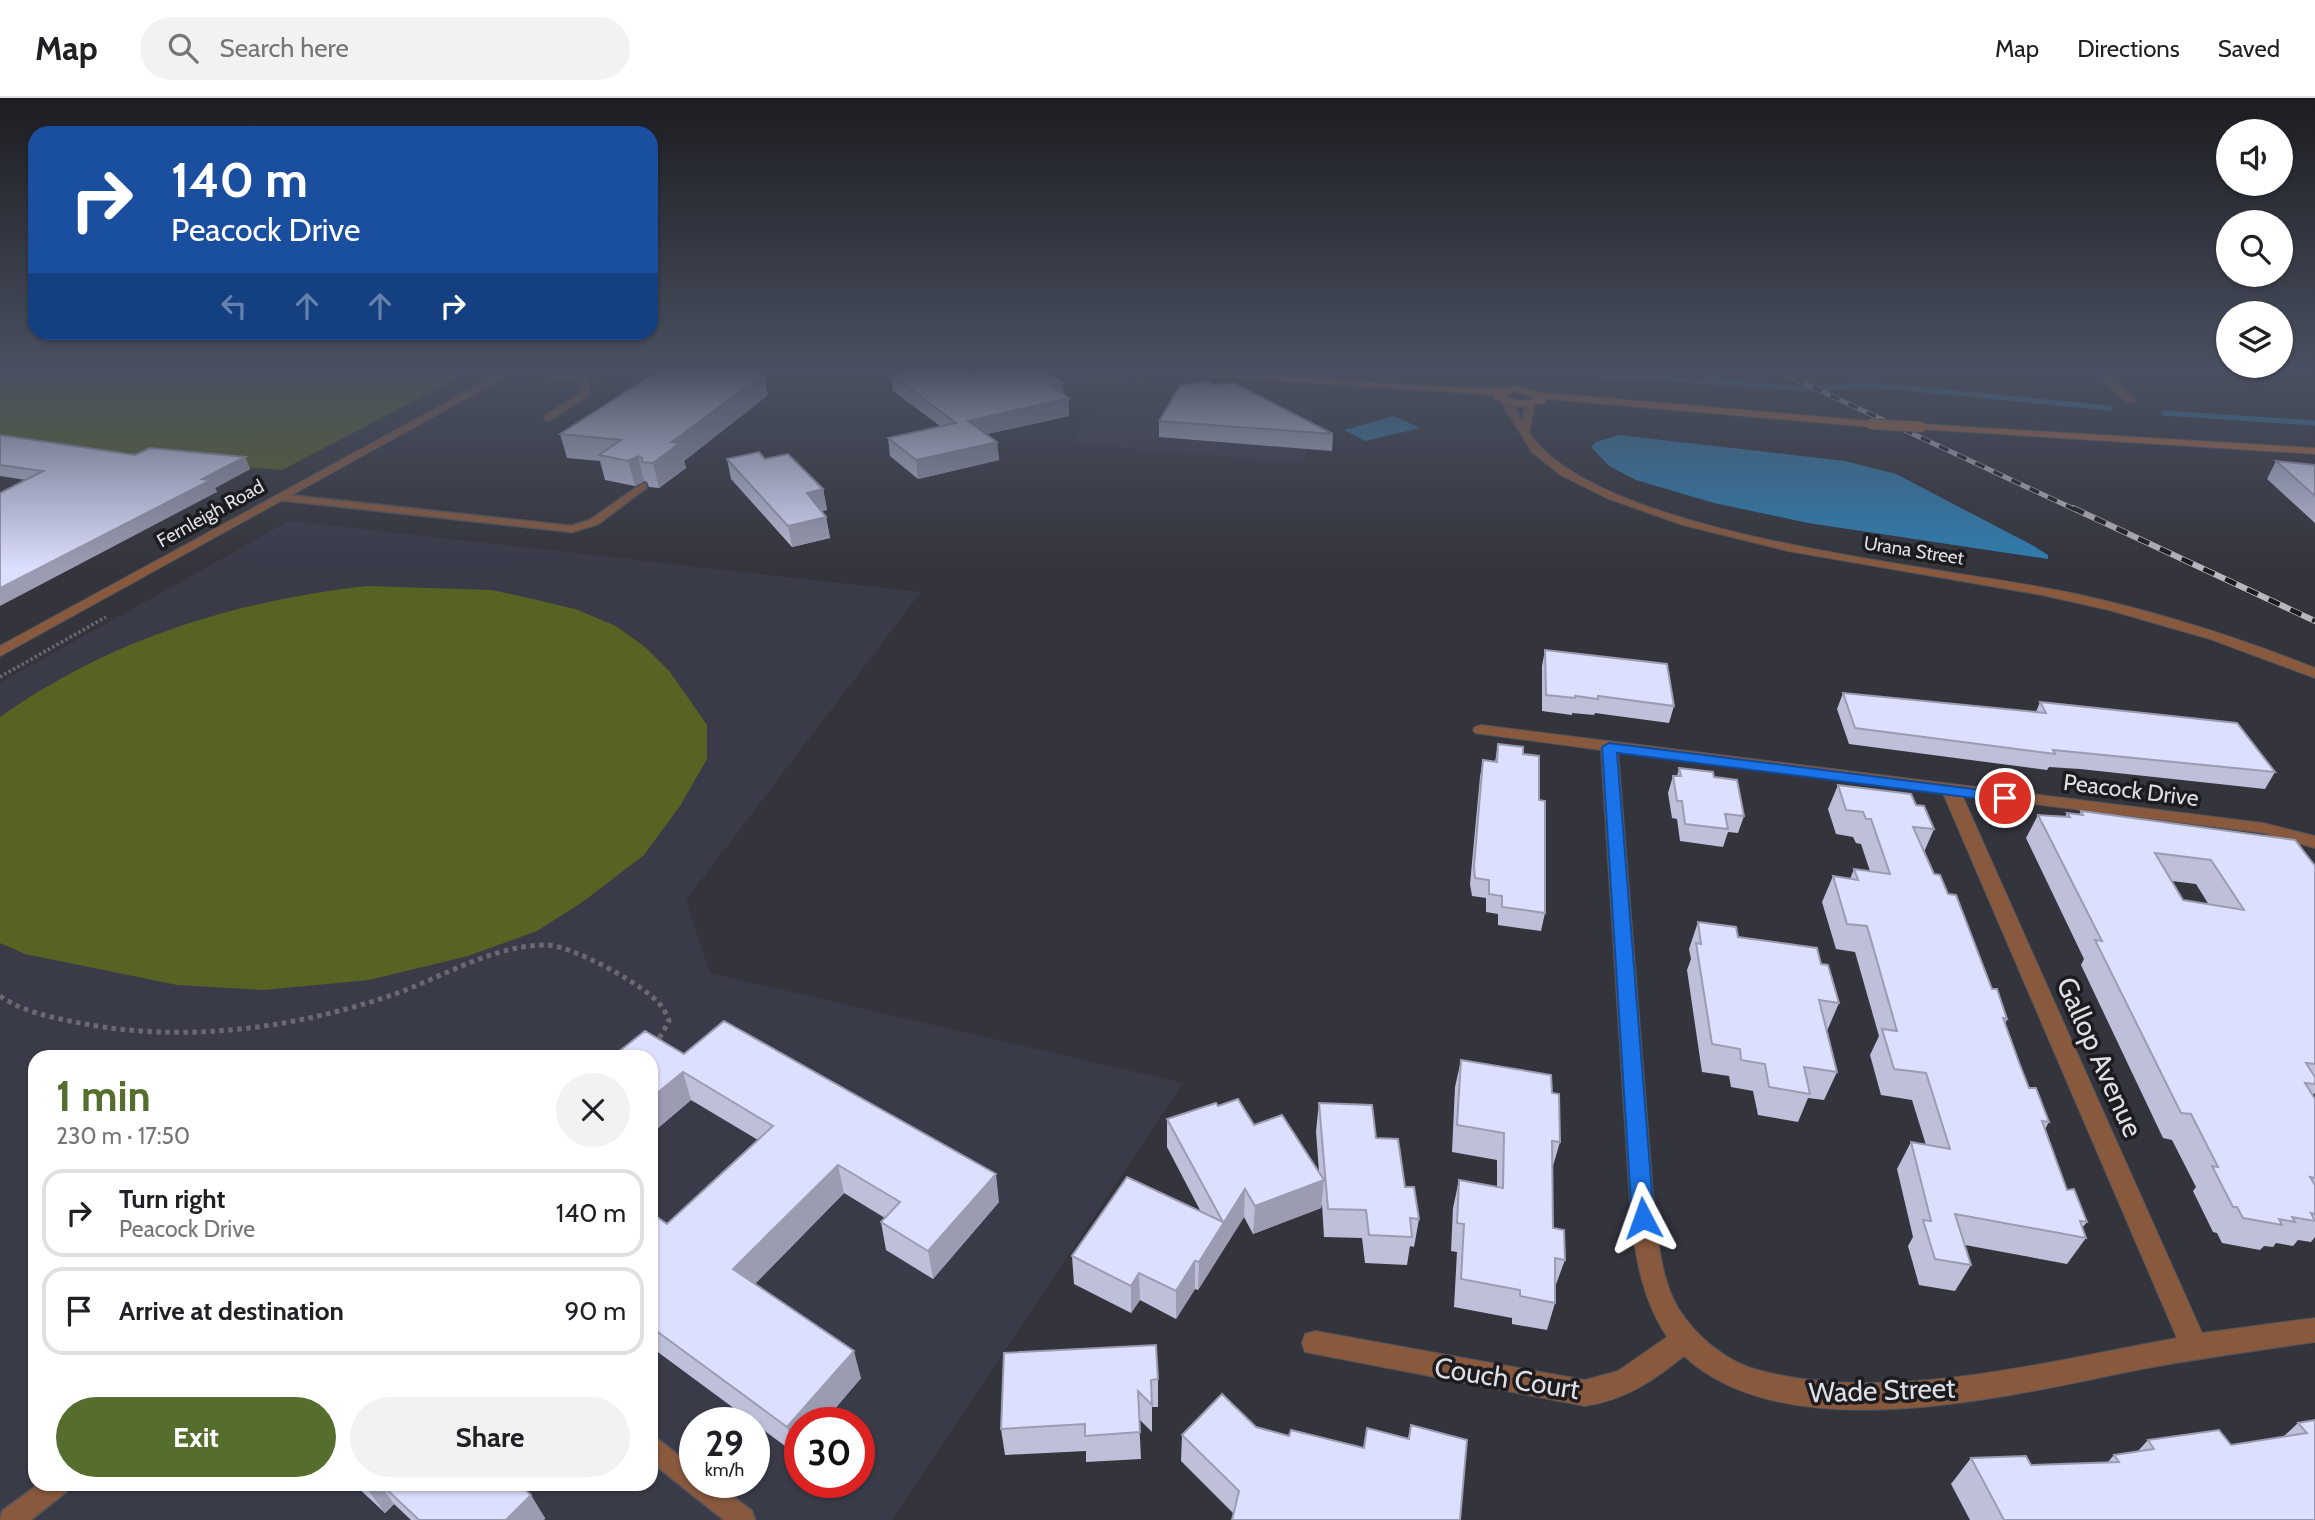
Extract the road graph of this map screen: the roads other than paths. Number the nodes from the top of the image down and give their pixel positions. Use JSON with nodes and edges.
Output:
{"nodes":[{"id":1,"x":390,"y":436,"type":"edge"},
{"id":2,"x":1527,"y":436,"type":"edge"},
{"id":3,"x":2075,"y":436,"type":"edge"},
{"id":4,"x":2315,"y":451,"type":"edge"},
{"id":5,"x":643,"y":486,"type":"edge"},
{"id":6,"x":279,"y":497,"type":"junction"},
{"id":7,"x":2,"y":650,"type":"edge"},
{"id":8,"x":2315,"y":673,"type":"edge"},
{"id":9,"x":1481,"y":730,"type":"dead end"},
{"id":10,"x":1609,"y":747,"type":"junction"},
{"id":11,"x":1951,"y":791,"type":"junction"},
{"id":12,"x":2315,"y":842,"type":"edge"},
{"id":13,"x":2315,"y":1330,"type":"edge"},
{"id":14,"x":1685,"y":1339,"type":"junction"},
{"id":15,"x":1315,"y":1343,"type":"dead end"},
{"id":16,"x":2195,"y":1347,"type":"junction"},
{"id":17,"x":658,"y":1453,"type":"edge"},
{"id":18,"x":49,"y":1491,"type":"edge"},
{"id":19,"x":11,"y":1520,"type":"edge"},
{"id":20,"x":743,"y":1520,"type":"edge"}],
"edges":[{"from":1,"to":6,"type":"street","name":"Fernleigh Road"},
{"from":2,"to":8,"type":"street","name":"Urana Street"},
{"from":3,"to":4,"type":"main road","bridge":true},
{"from":5,"to":6,"type":"lane"},
{"from":6,"to":7,"type":"street","name":"Fernleigh Road"},
{"from":9,"to":10,"type":"street","name":"Peacock Drive"},
{"from":10,"to":11,"type":"street","name":"Peacock Drive"},
{"from":10,"to":14,"type":"street","name":"Wade Street"},
{"from":11,"to":12,"type":"street","name":"Peacock Drive"},
{"from":11,"to":16,"type":"street","name":"Gallop Avenue"},
{"from":13,"to":16,"type":"street","name":"Wade Street"},
{"from":14,"to":15,"type":"street","name":"Couch Court"},
{"from":14,"to":16,"type":"street","name":"Wade Street"},
{"from":17,"to":20,"type":"lane"},
{"from":18,"to":19,"type":"lane"}]}
